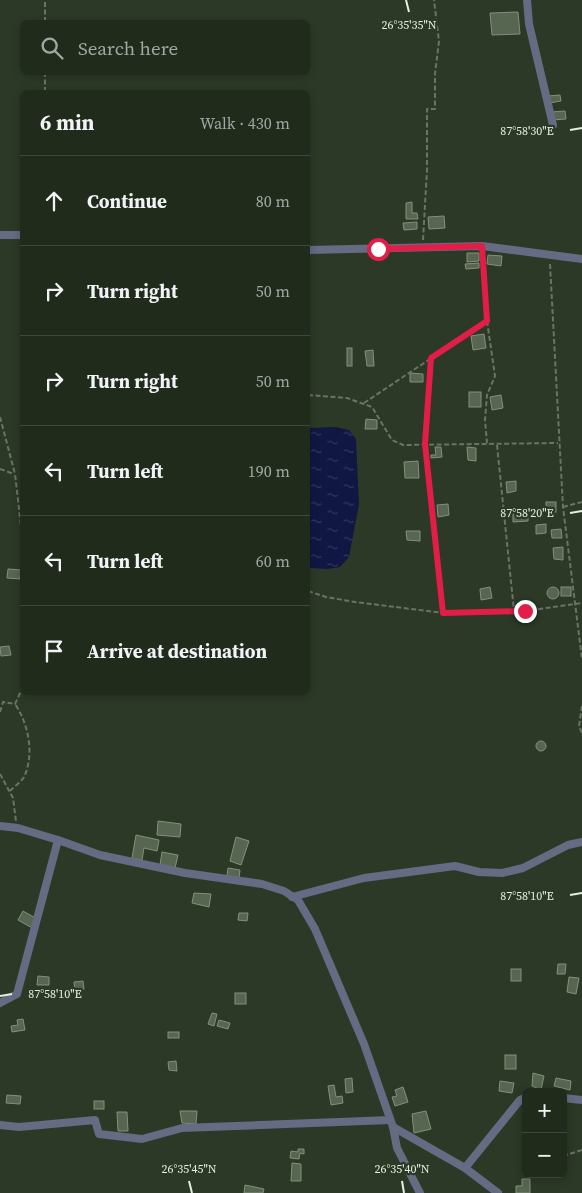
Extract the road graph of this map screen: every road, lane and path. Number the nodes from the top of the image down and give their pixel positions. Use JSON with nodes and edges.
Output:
{"nodes":[{"id":1,"x":45,"y":0,"type":"edge"},
{"id":2,"x":434,"y":0,"type":"edge"},
{"id":3,"x":527,"y":0,"type":"edge"},
{"id":4,"x":45,"y":20,"type":"edge"},
{"id":5,"x":45,"y":75,"type":"edge"},
{"id":6,"x":45,"y":90,"type":"edge"},
{"id":7,"x":553,"y":125,"type":"dead end"},
{"id":8,"x":0,"y":235,"type":"edge"},
{"id":9,"x":20,"y":235,"type":"edge"},
{"id":10,"x":482,"y":246,"type":"junction"},
{"id":11,"x":423,"y":248,"type":"junction"},
{"id":12,"x":310,"y":250,"type":"edge"},
{"id":13,"x":549,"y":254,"type":"junction"},
{"id":14,"x":582,"y":258,"type":"edge"},
{"id":15,"x":487,"y":321,"type":"junction"},
{"id":16,"x":431,"y":358,"type":"junction"},
{"id":17,"x":310,"y":395,"type":"edge"},
{"id":18,"x":362,"y":403,"type":"junction"},
{"id":19,"x":0,"y":417,"type":"edge"},
{"id":20,"x":560,"y":443,"type":"junction"},
{"id":21,"x":425,"y":444,"type":"junction"},
{"id":22,"x":487,"y":444,"type":"junction"},
{"id":23,"x":496,"y":444,"type":"junction"},
{"id":24,"x":0,"y":469,"type":"edge"},
{"id":25,"x":15,"y":474,"type":"junction"},
{"id":26,"x":582,"y":502,"type":"edge"},
{"id":27,"x":563,"y":507,"type":"junction"},
{"id":28,"x":20,"y":518,"type":"edge"},
{"id":29,"x":310,"y":592,"type":"edge"},
{"id":30,"x":575,"y":603,"type":"junction"},
{"id":31,"x":582,"y":603,"type":"edge"},
{"id":32,"x":514,"y":611,"type":"junction"},
{"id":33,"x":443,"y":613,"type":"junction"},
{"id":34,"x":582,"y":659,"type":"edge"},
{"id":35,"x":20,"y":693,"type":"edge"},
{"id":36,"x":14,"y":704,"type":"junction"},
{"id":37,"x":582,"y":706,"type":"edge"},
{"id":38,"x":0,"y":712,"type":"edge"},
{"id":39,"x":582,"y":733,"type":"edge"},
{"id":40,"x":0,"y":774,"type":"edge"},
{"id":41,"x":10,"y":791,"type":"junction"},
{"id":42,"x":0,"y":826,"type":"edge"},
{"id":43,"x":18,"y":828,"type":"junction"},
{"id":44,"x":58,"y":840,"type":"junction"},
{"id":45,"x":582,"y":842,"type":"edge"},
{"id":46,"x":292,"y":897,"type":"junction"},
{"id":47,"x":0,"y":1003,"type":"edge"},
{"id":48,"x":567,"y":1098,"type":"edge"},
{"id":49,"x":522,"y":1099,"type":"edge"},
{"id":50,"x":582,"y":1100,"type":"edge"},
{"id":51,"x":0,"y":1124,"type":"edge"},
{"id":52,"x":392,"y":1124,"type":"junction"},
{"id":53,"x":582,"y":1150,"type":"edge"},
{"id":54,"x":567,"y":1155,"type":"edge"},
{"id":55,"x":465,"y":1168,"type":"junction"},
{"id":56,"x":420,"y":1193,"type":"edge"},
{"id":57,"x":498,"y":1193,"type":"edge"}],
"edges":[{"from":1,"to":4,"type":"path"},
{"from":2,"to":11,"type":"path"},
{"from":3,"to":7,"type":"street"},
{"from":5,"to":6,"type":"path"},
{"from":8,"to":9,"type":"street"},
{"from":10,"to":11,"type":"street"},
{"from":10,"to":13,"type":"street"},
{"from":10,"to":15,"type":"path"},
{"from":11,"to":12,"type":"street"},
{"from":13,"to":14,"type":"street"},
{"from":13,"to":20,"type":"path"},
{"from":15,"to":16,"type":"path"},
{"from":15,"to":22,"type":"path"},
{"from":16,"to":18,"type":"path"},
{"from":16,"to":21,"type":"path"},
{"from":17,"to":18,"type":"path"},
{"from":18,"to":21,"type":"path"},
{"from":19,"to":25,"type":"path"},
{"from":20,"to":23,"type":"path"},
{"from":20,"to":27,"type":"path"},
{"from":21,"to":22,"type":"path"},
{"from":21,"to":33,"type":"path"},
{"from":22,"to":23,"type":"path"},
{"from":23,"to":32,"type":"path"},
{"from":24,"to":25,"type":"path"},
{"from":25,"to":28,"type":"path"},
{"from":26,"to":27,"type":"path"},
{"from":27,"to":30,"type":"path"},
{"from":29,"to":33,"type":"path"},
{"from":30,"to":31,"type":"path"},
{"from":30,"to":32,"type":"path"},
{"from":30,"to":34,"type":"path"},
{"from":32,"to":33,"type":"path"},
{"from":35,"to":36,"type":"path"},
{"from":36,"to":38,"type":"path"},
{"from":36,"to":41,"type":"path"},
{"from":37,"to":39,"type":"path"},
{"from":40,"to":41,"type":"path"},
{"from":41,"to":43,"type":"path"},
{"from":42,"to":43,"type":"street"},
{"from":43,"to":44,"type":"street"},
{"from":44,"to":46,"type":"street"},
{"from":44,"to":47,"type":"street"},
{"from":45,"to":46,"type":"street"},
{"from":46,"to":52,"type":"street"},
{"from":48,"to":50,"type":"street"},
{"from":49,"to":55,"type":"street"},
{"from":51,"to":52,"type":"street"},
{"from":52,"to":55,"type":"street"},
{"from":52,"to":56,"type":"street"},
{"from":53,"to":54,"type":"path"},
{"from":55,"to":57,"type":"street"}]}
